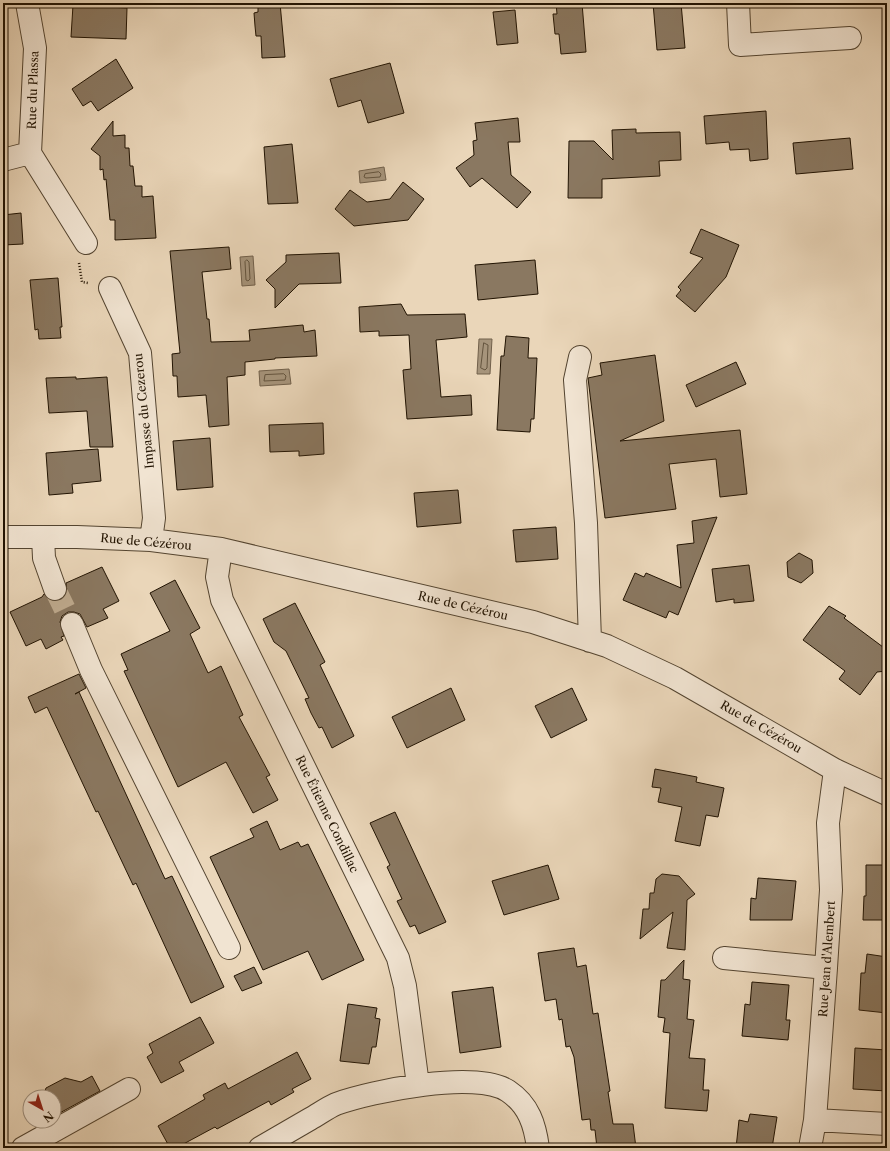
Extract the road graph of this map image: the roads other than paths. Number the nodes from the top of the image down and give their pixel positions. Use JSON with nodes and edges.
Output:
{"nodes":[{"id":1,"x":27,"y":3,"type":"edge"},
{"id":2,"x":738,"y":3,"type":"edge"},
{"id":3,"x":850,"y":38,"type":"dead end"},
{"id":4,"x":30,"y":153,"type":"junction"},
{"id":5,"x":3,"y":160,"type":"edge"},
{"id":6,"x":86,"y":243,"type":"road end"},
{"id":7,"x":110,"y":288,"type":"road end"},
{"id":8,"x":580,"y":357,"type":"dead end"},
{"id":9,"x":3,"y":537,"type":"edge"},
{"id":10,"x":43,"y":537,"type":"junction"},
{"id":11,"x":151,"y":540,"type":"junction"},
{"id":12,"x":221,"y":549,"type":"junction"},
{"id":13,"x":54,"y":589,"type":"tunnel mouth"},
{"id":14,"x":72,"y":624,"type":"tunnel mouth"},
{"id":15,"x":590,"y":640,"type":"junction"},
{"id":16,"x":835,"y":770,"type":"junction"},
{"id":17,"x":887,"y":794,"type":"edge"},
{"id":18,"x":229,"y":948,"type":"dead end"},
{"id":19,"x":724,"y":958,"type":"dead end"},
{"id":20,"x":826,"y":968,"type":"junction"},
{"id":21,"x":418,"y":1085,"type":"junction"},
{"id":22,"x":130,"y":1089,"type":"dead end"},
{"id":23,"x":815,"y":1120,"type":"junction"},
{"id":24,"x":887,"y":1124,"type":"edge"},
{"id":25,"x":23,"y":1148,"type":"edge"},
{"id":26,"x":260,"y":1148,"type":"edge"},
{"id":27,"x":538,"y":1148,"type":"edge"},
{"id":28,"x":810,"y":1148,"type":"edge"}],
"edges":[{"from":1,"to":4,"type":"street","name":"Rue du Plassa"},
{"from":2,"to":3,"type":"street"},
{"from":4,"to":5,"type":"street"},
{"from":4,"to":6,"type":"street"},
{"from":7,"to":11,"type":"street","name":"Impasse du Cezerou"},
{"from":8,"to":15,"type":"street"},
{"from":9,"to":10,"type":"street","name":"Rue de Cézérou"},
{"from":10,"to":11,"type":"street","name":"Rue de Cézérou"},
{"from":10,"to":13,"type":"street"},
{"from":11,"to":12,"type":"street","name":"Rue de Cézérou"},
{"from":12,"to":15,"type":"street","name":"Rue de Cézérou"},
{"from":12,"to":21,"type":"street","name":"Rue Étienne Condillac"},
{"from":14,"to":18,"type":"street"},
{"from":15,"to":16,"type":"street","name":"Rue de Cézérou"},
{"from":16,"to":17,"type":"street","name":"Rue de Cézérou"},
{"from":16,"to":20,"type":"street","name":"Rue Jean d'Alembert"},
{"from":19,"to":20,"type":"street"},
{"from":20,"to":23,"type":"street","name":"Rue Jean d'Alembert"},
{"from":21,"to":26,"type":"street"},
{"from":21,"to":27,"type":"street"},
{"from":22,"to":25,"type":"street"},
{"from":23,"to":24,"type":"street"},
{"from":23,"to":28,"type":"street","name":"Rue Jean d'Alembert"}]}
